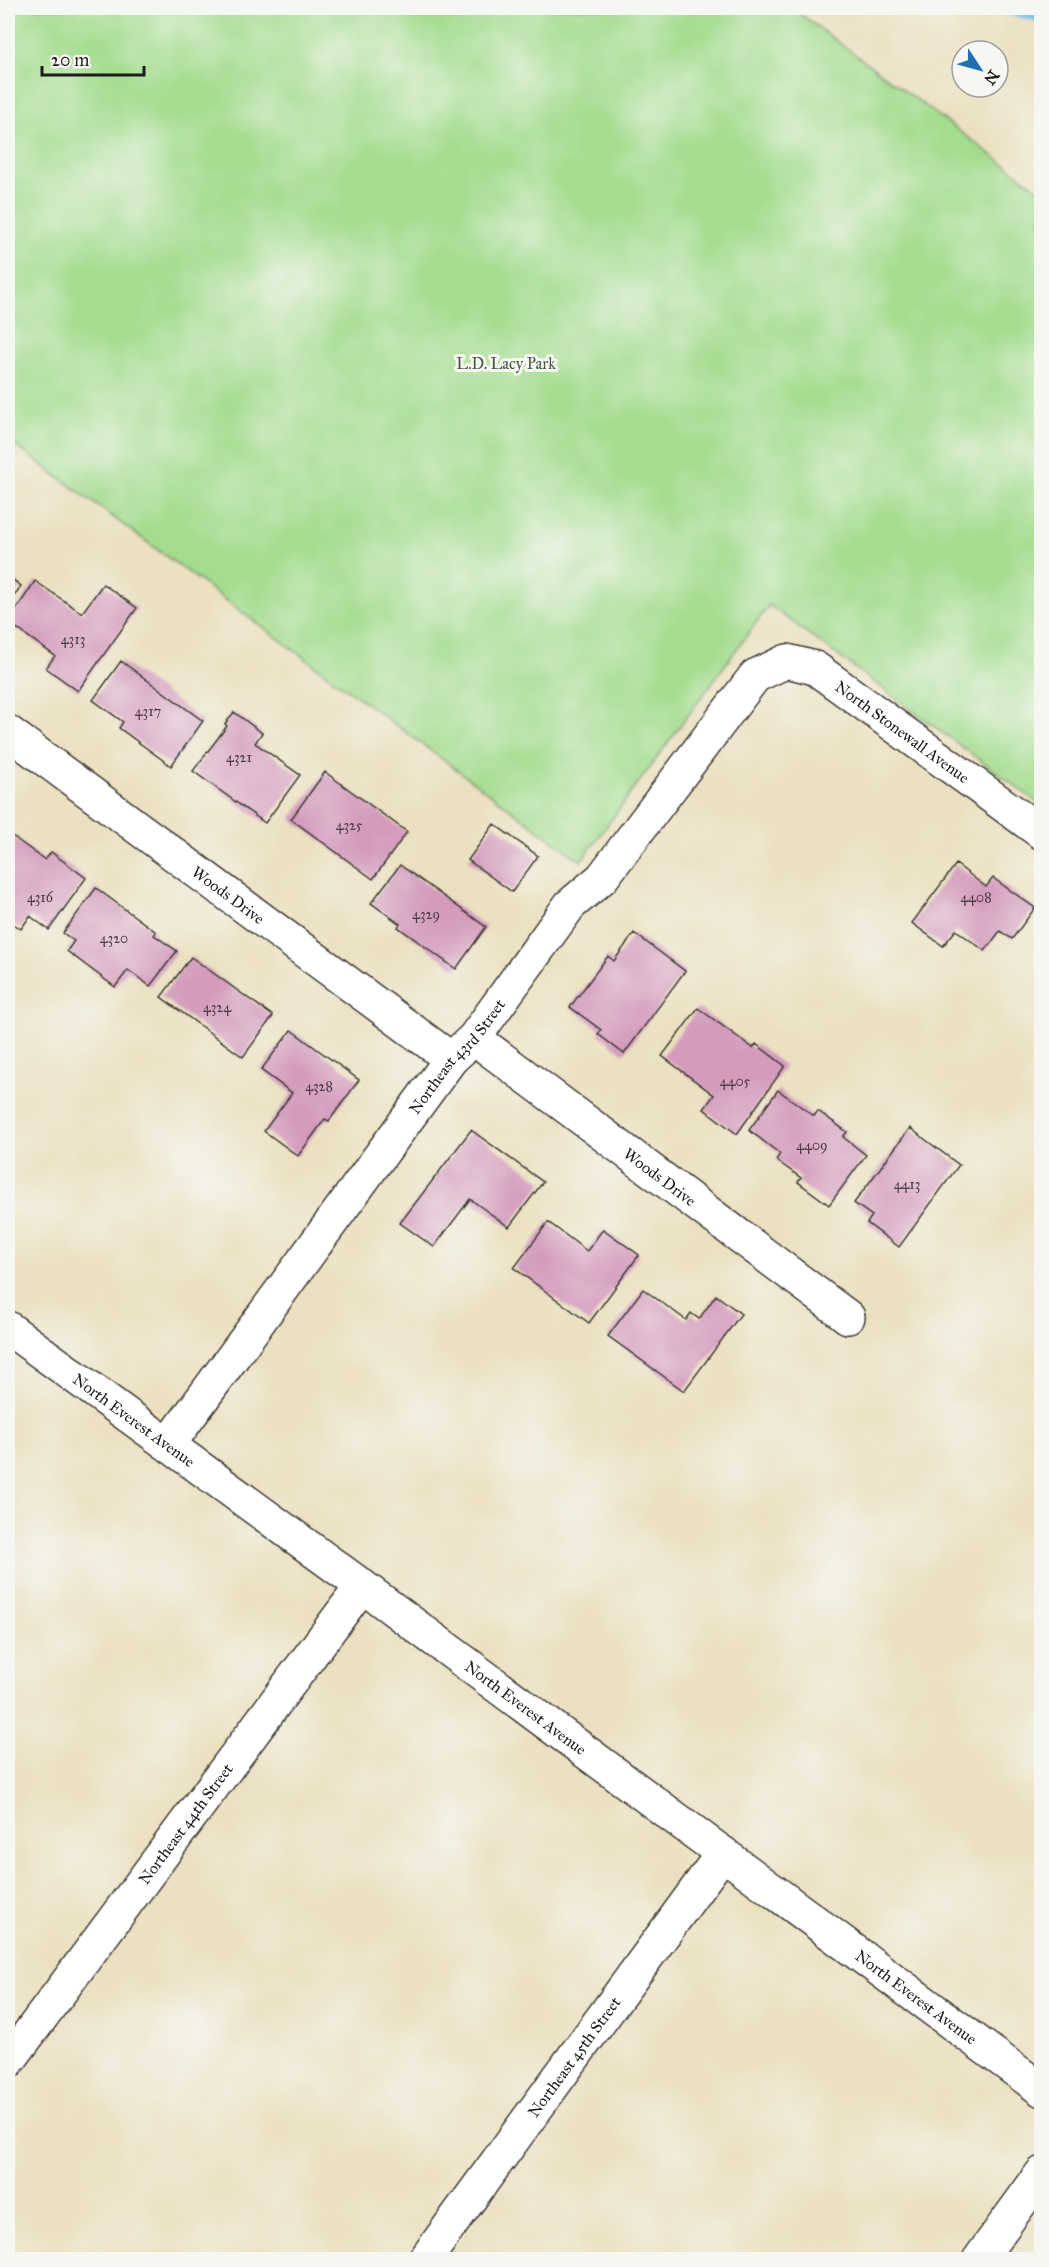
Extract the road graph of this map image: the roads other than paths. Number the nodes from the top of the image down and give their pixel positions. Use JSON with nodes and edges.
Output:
{"nodes":[{"id":1,"x":755,"y":676,"type":"joint"},
{"id":2,"x":8,"y":732,"type":"edge"},
{"id":3,"x":1041,"y":833,"type":"edge"},
{"id":4,"x":462,"y":1048,"type":"junction"},
{"id":5,"x":848,"y":1317,"type":"dead end"},
{"id":6,"x":8,"y":1328,"type":"edge"},
{"id":7,"x":169,"y":1444,"type":"junction"},
{"id":8,"x":362,"y":1586,"type":"junction"},
{"id":9,"x":723,"y":1853,"type":"junction"},
{"id":10,"x":8,"y":2062,"type":"edge"},
{"id":11,"x":1041,"y":2090,"type":"edge"},
{"id":12,"x":1041,"y":2173,"type":"edge"},
{"id":13,"x":425,"y":2259,"type":"edge"},
{"id":14,"x":979,"y":2259,"type":"edge"}],
"edges":[{"from":1,"to":3,"type":"street","name":"North Stonewall Avenue"},
{"from":1,"to":4,"type":"street","name":"Northeast 43rd Street"},
{"from":2,"to":4,"type":"street","name":"Woods Drive"},
{"from":4,"to":5,"type":"street","name":"Woods Drive"},
{"from":4,"to":7,"type":"street","name":"Northeast 43rd Street"},
{"from":6,"to":7,"type":"street","name":"North Everest Avenue"},
{"from":7,"to":8,"type":"street","name":"North Everest Avenue"},
{"from":8,"to":9,"type":"street","name":"North Everest Avenue"},
{"from":8,"to":10,"type":"street","name":"Northeast 44th Street"},
{"from":9,"to":11,"type":"street","name":"North Everest Avenue"},
{"from":9,"to":13,"type":"street","name":"Northeast 45th Street"},
{"from":12,"to":14,"type":"street"}]}
